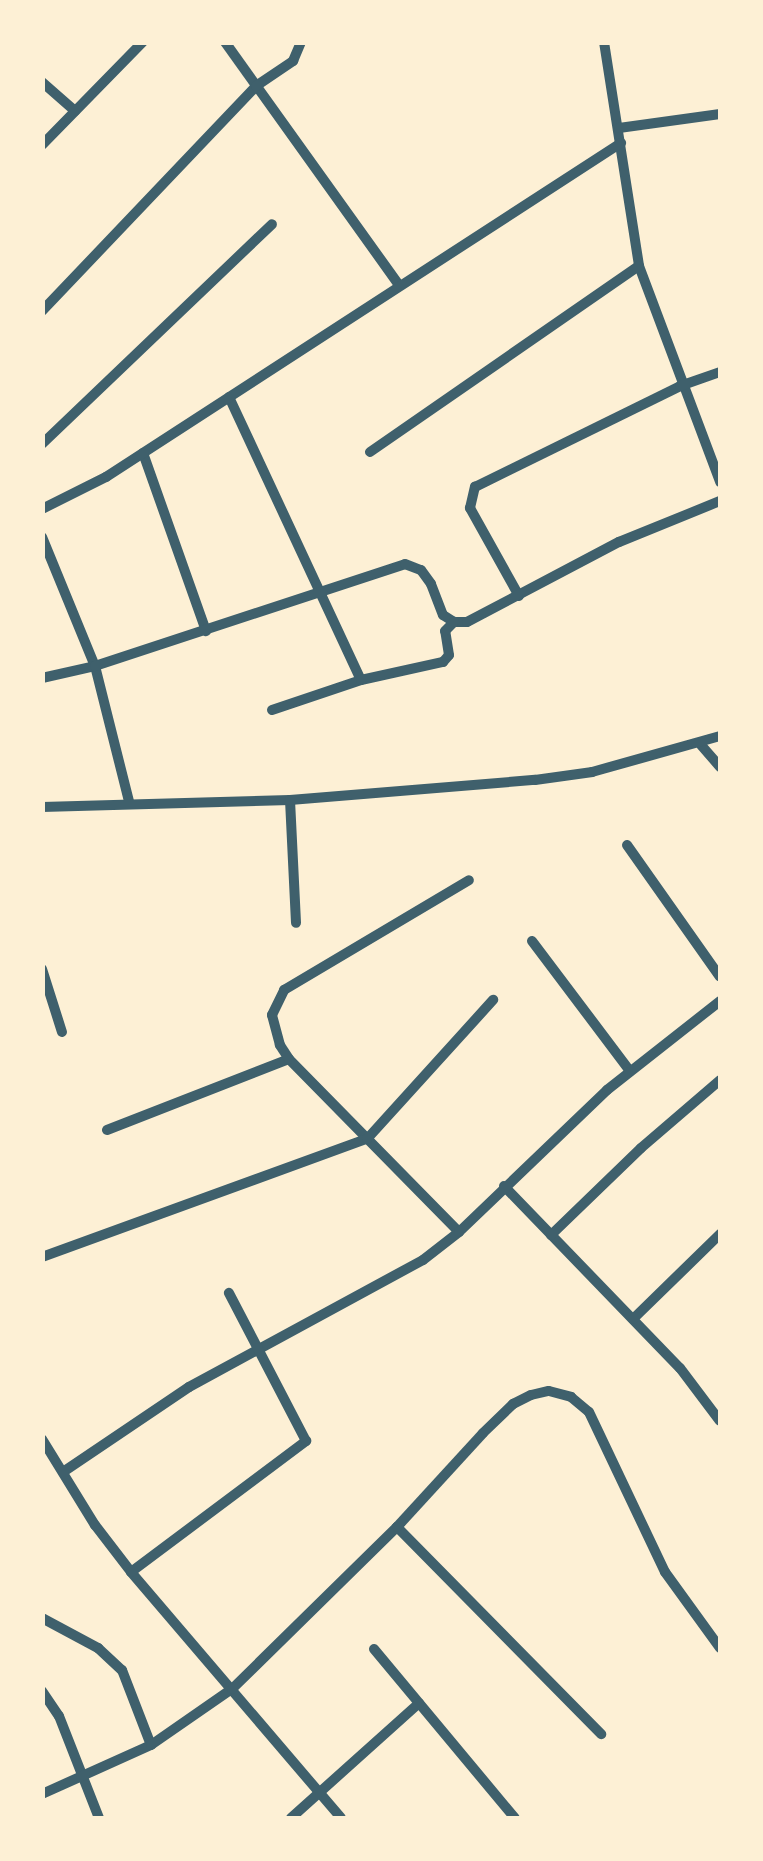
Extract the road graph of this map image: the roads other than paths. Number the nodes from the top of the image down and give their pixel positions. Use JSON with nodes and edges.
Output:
{"nodes":[{"id":1,"x":142,"y":42,"type":"edge"},
{"id":2,"x":225,"y":42,"type":"edge"},
{"id":3,"x":300,"y":42,"type":"edge"},
{"id":4,"x":604,"y":42,"type":"edge"},
{"id":5,"x":42,"y":82,"type":"edge"},
{"id":6,"x":256,"y":86,"type":"junction"},
{"id":7,"x":76,"y":111,"type":"junction"},
{"id":8,"x":720,"y":114,"type":"edge"},
{"id":9,"x":619,"y":128,"type":"junction"},
{"id":10,"x":620,"y":142,"type":"junction"},
{"id":11,"x":42,"y":145,"type":"edge"},
{"id":12,"x":272,"y":224,"type":"dead end"},
{"id":13,"x":638,"y":266,"type":"junction"},
{"id":14,"x":398,"y":284,"type":"junction"},
{"id":15,"x":42,"y":312,"type":"edge"},
{"id":16,"x":720,"y":372,"type":"edge"},
{"id":17,"x":680,"y":386,"type":"junction"},
{"id":18,"x":229,"y":397,"type":"junction"},
{"id":19,"x":42,"y":444,"type":"edge"},
{"id":20,"x":370,"y":452,"type":"dead end"},
{"id":21,"x":143,"y":453,"type":"junction"},
{"id":22,"x":720,"y":482,"type":"edge"},
{"id":23,"x":720,"y":501,"type":"edge"},
{"id":24,"x":42,"y":509,"type":"edge"},
{"id":25,"x":42,"y":538,"type":"edge"},
{"id":26,"x":320,"y":592,"type":"junction"},
{"id":27,"x":519,"y":596,"type":"junction"},
{"id":28,"x":454,"y":622,"type":"junction"},
{"id":29,"x":206,"y":630,"type":"junction"},
{"id":30,"x":95,"y":666,"type":"junction"},
{"id":31,"x":42,"y":678,"type":"edge"},
{"id":32,"x":361,"y":680,"type":"junction"},
{"id":33,"x":272,"y":710,"type":"dead end"},
{"id":34,"x":720,"y":736,"type":"edge"},
{"id":35,"x":701,"y":745,"type":"junction"},
{"id":36,"x":720,"y":767,"type":"edge"},
{"id":37,"x":290,"y":800,"type":"junction"},
{"id":38,"x":129,"y":801,"type":"junction"},
{"id":39,"x":42,"y":806,"type":"edge"},
{"id":40,"x":627,"y":846,"type":"dead end"},
{"id":41,"x":469,"y":880,"type":"dead end"},
{"id":42,"x":296,"y":923,"type":"dead end"},
{"id":43,"x":532,"y":940,"type":"dead end"},
{"id":44,"x":42,"y":969,"type":"edge"},
{"id":45,"x":720,"y":977,"type":"edge"},
{"id":46,"x":493,"y":1000,"type":"dead end"},
{"id":47,"x":720,"y":1001,"type":"edge"},
{"id":48,"x":62,"y":1032,"type":"dead end"},
{"id":49,"x":289,"y":1059,"type":"junction"},
{"id":50,"x":630,"y":1071,"type":"junction"},
{"id":51,"x":720,"y":1080,"type":"edge"},
{"id":52,"x":107,"y":1130,"type":"dead end"},
{"id":53,"x":367,"y":1139,"type":"junction"},
{"id":54,"x":504,"y":1186,"type":"junction"},
{"id":55,"x":459,"y":1232,"type":"junction"},
{"id":56,"x":720,"y":1234,"type":"edge"},
{"id":57,"x":551,"y":1235,"type":"junction"},
{"id":58,"x":42,"y":1257,"type":"edge"},
{"id":59,"x":229,"y":1292,"type":"dead end"},
{"id":60,"x":632,"y":1319,"type":"junction"},
{"id":61,"x":257,"y":1353,"type":"junction"},
{"id":62,"x":720,"y":1420,"type":"edge"},
{"id":63,"x":42,"y":1439,"type":"edge"},
{"id":64,"x":63,"y":1472,"type":"junction"},
{"id":65,"x":397,"y":1527,"type":"junction"},
{"id":66,"x":131,"y":1572,"type":"junction"},
{"id":67,"x":42,"y":1618,"type":"edge"},
{"id":68,"x":720,"y":1648,"type":"edge"},
{"id":69,"x":374,"y":1649,"type":"dead end"},
{"id":70,"x":232,"y":1689,"type":"junction"},
{"id":71,"x":42,"y":1691,"type":"edge"},
{"id":72,"x":419,"y":1703,"type":"junction"},
{"id":73,"x":600,"y":1734,"type":"dead end"},
{"id":74,"x":150,"y":1745,"type":"junction"},
{"id":75,"x":80,"y":1776,"type":"junction"},
{"id":76,"x":42,"y":1794,"type":"edge"},
{"id":77,"x":320,"y":1794,"type":"junction"},
{"id":78,"x":508,"y":1816,"type":"edge"},
{"id":79,"x":99,"y":1818,"type":"edge"},
{"id":80,"x":291,"y":1818,"type":"edge"},
{"id":81,"x":341,"y":1818,"type":"edge"}],
"edges":[{"from":1,"to":7,"type":"street"},
{"from":2,"to":6,"type":"street"},
{"from":3,"to":6,"type":"street"},
{"from":4,"to":9,"type":"street"},
{"from":5,"to":7,"type":"street"},
{"from":6,"to":14,"type":"street"},
{"from":6,"to":15,"type":"street"},
{"from":7,"to":11,"type":"street"},
{"from":8,"to":9,"type":"street"},
{"from":9,"to":10,"type":"street"},
{"from":10,"to":13,"type":"street"},
{"from":10,"to":14,"type":"street"},
{"from":12,"to":19,"type":"street"},
{"from":13,"to":17,"type":"street"},
{"from":13,"to":20,"type":"street"},
{"from":14,"to":18,"type":"street"},
{"from":16,"to":17,"type":"street"},
{"from":17,"to":22,"type":"street"},
{"from":17,"to":27,"type":"street"},
{"from":18,"to":21,"type":"street"},
{"from":18,"to":26,"type":"street"},
{"from":21,"to":24,"type":"street"},
{"from":21,"to":29,"type":"street"},
{"from":23,"to":27,"type":"street"},
{"from":25,"to":30,"type":"street"},
{"from":26,"to":28,"type":"street"},
{"from":26,"to":29,"type":"street"},
{"from":26,"to":32,"type":"street"},
{"from":27,"to":28,"type":"street"},
{"from":28,"to":32,"type":"street"},
{"from":29,"to":30,"type":"street"},
{"from":30,"to":31,"type":"street"},
{"from":30,"to":38,"type":"street"},
{"from":32,"to":33,"type":"street"},
{"from":34,"to":35,"type":"street"},
{"from":35,"to":36,"type":"street"},
{"from":35,"to":37,"type":"street"},
{"from":37,"to":38,"type":"street"},
{"from":37,"to":42,"type":"street"},
{"from":38,"to":39,"type":"street"},
{"from":40,"to":45,"type":"street"},
{"from":41,"to":49,"type":"street"},
{"from":43,"to":50,"type":"street"},
{"from":44,"to":48,"type":"street"},
{"from":46,"to":53,"type":"street"},
{"from":47,"to":50,"type":"street"},
{"from":49,"to":52,"type":"street"},
{"from":49,"to":53,"type":"street"},
{"from":50,"to":54,"type":"street"},
{"from":51,"to":57,"type":"street"},
{"from":53,"to":55,"type":"street"},
{"from":53,"to":58,"type":"street"},
{"from":54,"to":55,"type":"street"},
{"from":54,"to":57,"type":"street"},
{"from":55,"to":61,"type":"street"},
{"from":56,"to":60,"type":"street"},
{"from":57,"to":60,"type":"street"},
{"from":59,"to":61,"type":"street"},
{"from":60,"to":62,"type":"street"},
{"from":61,"to":64,"type":"street"},
{"from":61,"to":66,"type":"street"},
{"from":63,"to":64,"type":"street"},
{"from":64,"to":66,"type":"street"},
{"from":65,"to":68,"type":"street"},
{"from":65,"to":70,"type":"street"},
{"from":65,"to":73,"type":"street"},
{"from":66,"to":70,"type":"street"},
{"from":67,"to":74,"type":"street"},
{"from":69,"to":72,"type":"street"},
{"from":70,"to":74,"type":"street"},
{"from":70,"to":77,"type":"street"},
{"from":71,"to":75,"type":"street"},
{"from":72,"to":77,"type":"street"},
{"from":72,"to":78,"type":"street"},
{"from":74,"to":75,"type":"street"},
{"from":75,"to":76,"type":"street"},
{"from":75,"to":79,"type":"street"},
{"from":77,"to":80,"type":"street"},
{"from":77,"to":81,"type":"street"}]}
